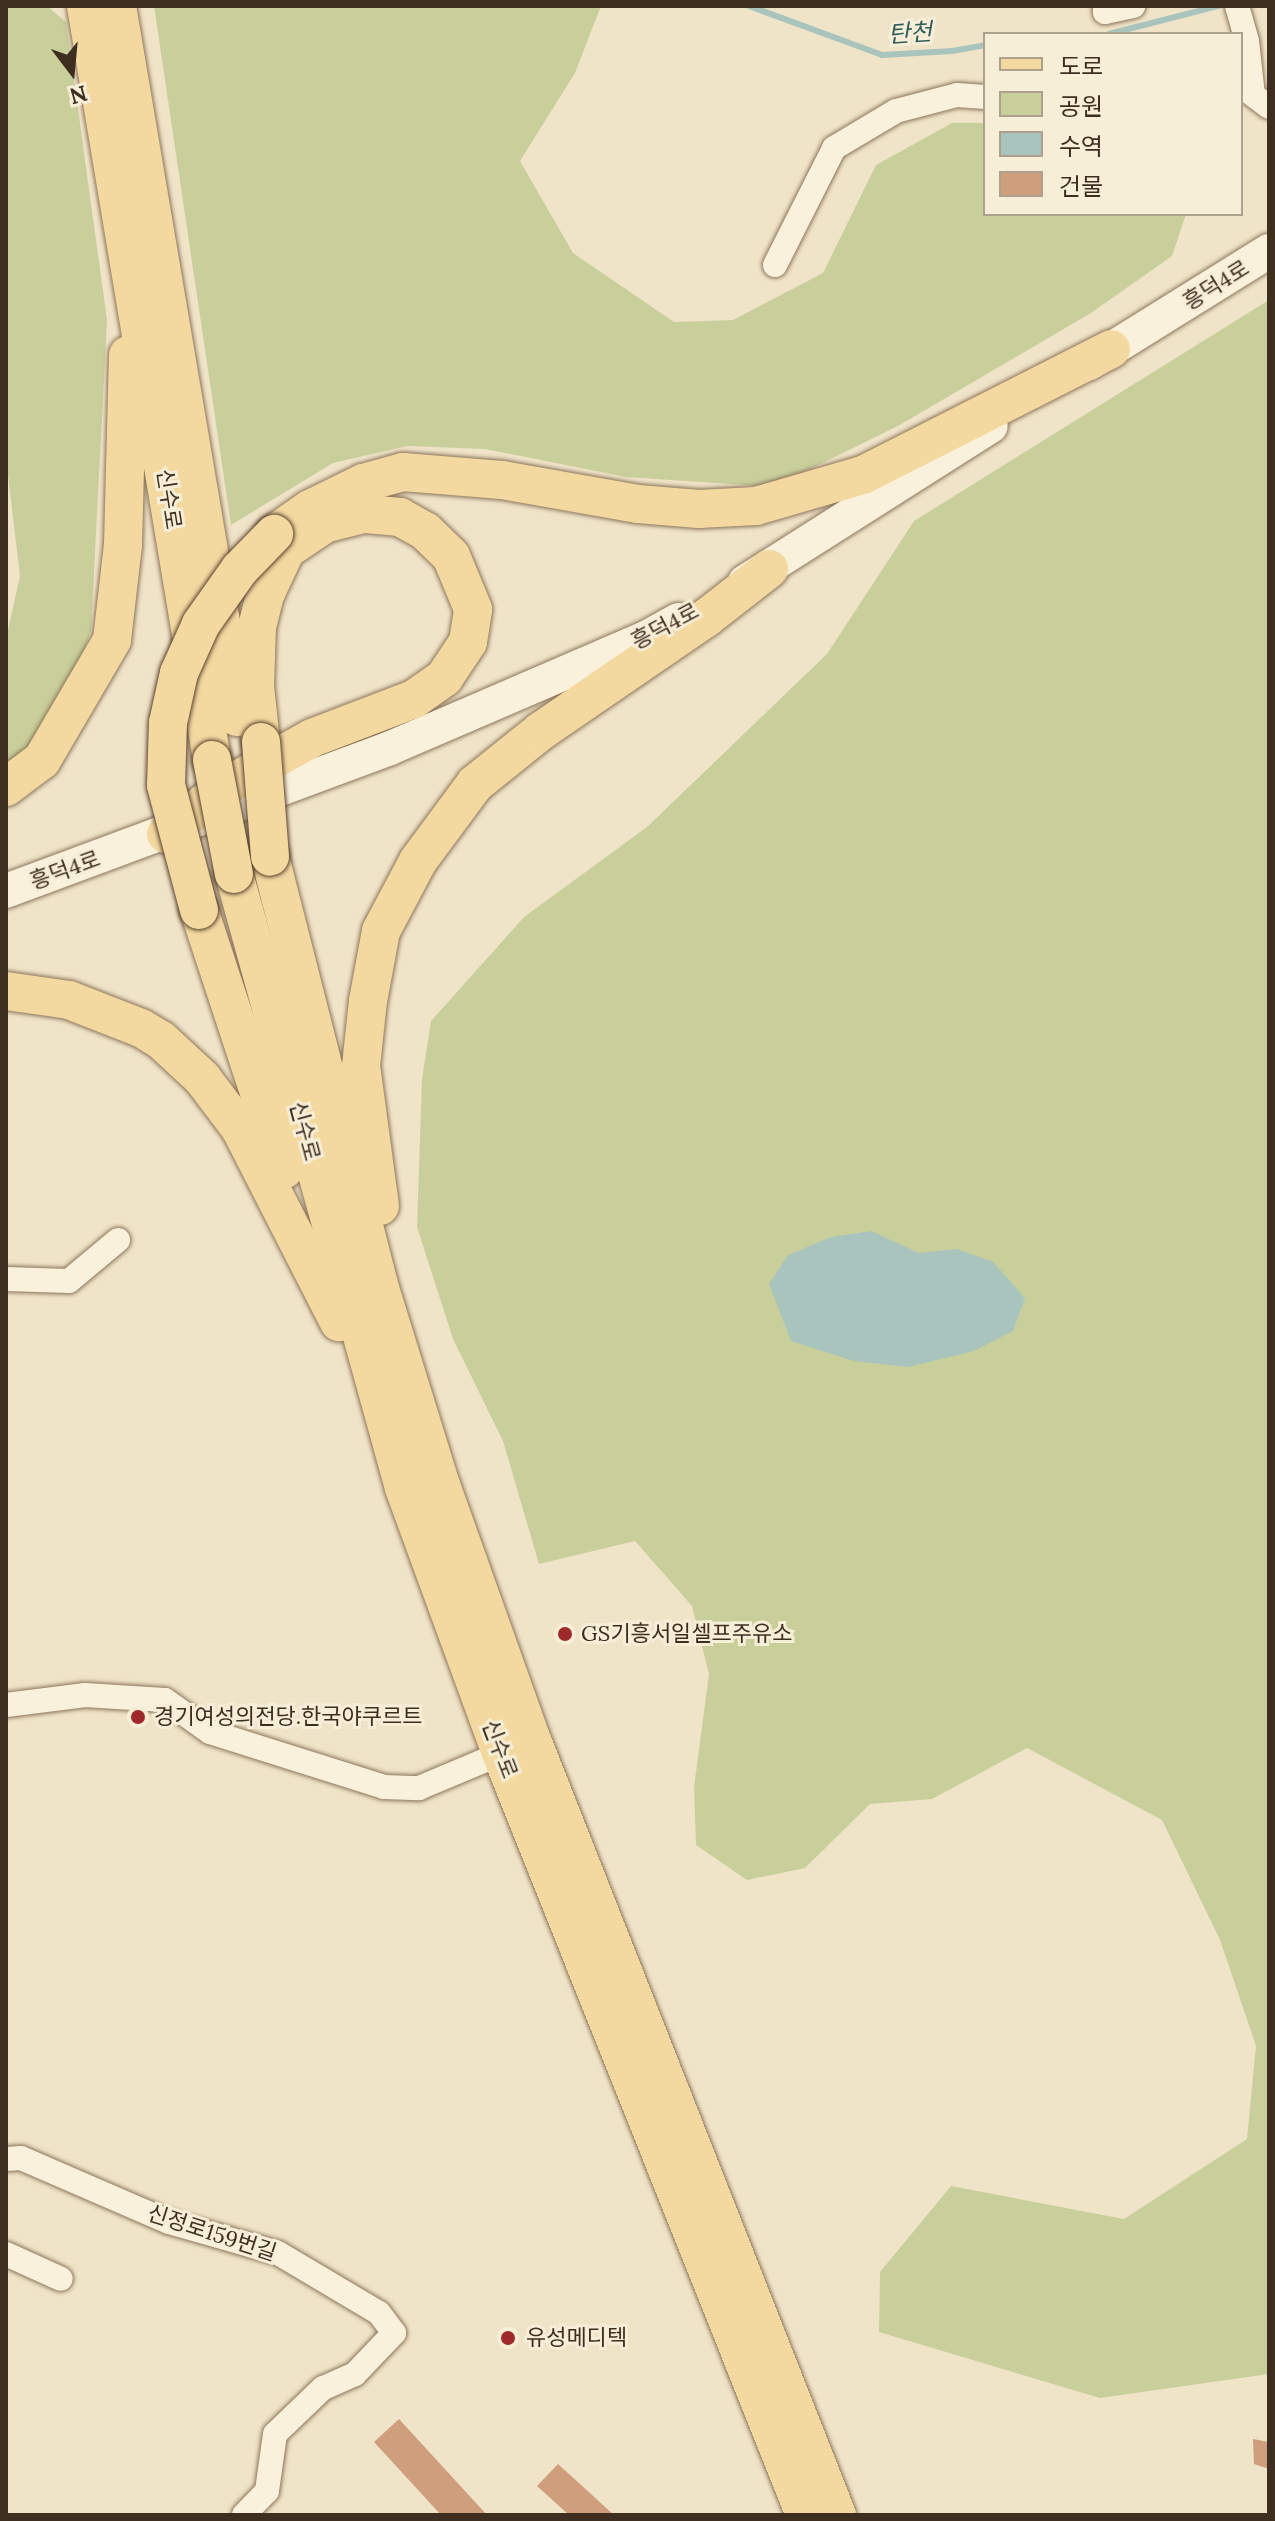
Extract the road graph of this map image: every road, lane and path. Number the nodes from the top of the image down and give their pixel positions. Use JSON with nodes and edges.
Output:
{"nodes":[{"id":1,"x":86,"y":6,"type":"edge"},
{"id":2,"x":117,"y":6,"type":"edge"},
{"id":3,"x":1105,"y":6,"type":"edge"},
{"id":4,"x":1133,"y":6,"type":"edge"},
{"id":5,"x":1237,"y":6,"type":"edge"},
{"id":6,"x":1242,"y":32,"type":"edge"},
{"id":7,"x":1244,"y":43,"type":"edge"},
{"id":8,"x":983,"y":97,"type":"edge"},
{"id":9,"x":1269,"y":107,"type":"edge"},
{"id":10,"x":130,"y":174,"type":"junction"},
{"id":11,"x":1269,"y":251,"type":"edge"},
{"id":12,"x":775,"y":265,"type":"dead end"},
{"id":13,"x":131,"y":272,"type":"junction"},
{"id":14,"x":1111,"y":349,"type":"junction"},
{"id":15,"x":769,"y":569,"type":"junction"},
{"id":16,"x":238,"y":751,"type":"junction"},
{"id":17,"x":6,"y":787,"type":"edge"},
{"id":18,"x":166,"y":834,"type":"junction"},
{"id":19,"x":6,"y":891,"type":"edge"},
{"id":20,"x":6,"y":991,"type":"edge"},
{"id":21,"x":118,"y":1240,"type":"dead end"},
{"id":22,"x":6,"y":1279,"type":"edge"},
{"id":23,"x":379,"y":1285,"type":"junction"},
{"id":24,"x":332,"y":1304,"type":"junction"},
{"id":25,"x":404,"y":1488,"type":"junction"},
{"id":26,"x":6,"y":1705,"type":"edge"},
{"id":27,"x":517,"y":1747,"type":"junction"},
{"id":28,"x":635,"y":2042,"type":"junction"},
{"id":29,"x":6,"y":2159,"type":"edge"},
{"id":30,"x":6,"y":2254,"type":"edge"},
{"id":31,"x":61,"y":2279,"type":"dead end"},
{"id":32,"x":244,"y":2515,"type":"edge"},
{"id":33,"x":805,"y":2515,"type":"edge"},
{"id":34,"x":837,"y":2515,"type":"edge"}],
"edges":[{"from":1,"to":10,"type":"main road"},
{"from":2,"to":10,"type":"main road"},
{"from":3,"to":4,"type":"street"},
{"from":5,"to":6,"type":"street"},
{"from":7,"to":9,"type":"street"},
{"from":8,"to":12,"type":"street"},
{"from":10,"to":13,"type":"main road","name":"신수로"},
{"from":10,"to":16,"type":"main road","name":"신수로"},
{"from":11,"to":14,"type":"street","name":"흥덕4로"},
{"from":13,"to":16,"type":"main road","name":"신수로"},
{"from":13,"to":17,"type":"main road"},
{"from":14,"to":15,"type":"street","name":"흥덕4로"},
{"from":14,"to":24,"type":"main road","bridge":true},
{"from":15,"to":18,"type":"street","name":"흥덕4로"},
{"from":15,"to":23,"type":"main road"},
{"from":16,"to":18,"type":"main road"},
{"from":16,"to":23,"type":"main road","name":"신수로","bridge":true},
{"from":16,"to":25,"type":"main road","name":"신수로","bridge":true},
{"from":18,"to":19,"type":"street","name":"흥덕4로"},
{"from":20,"to":24,"type":"main road"},
{"from":21,"to":22,"type":"street"},
{"from":23,"to":27,"type":"main road","name":"신수로"},
{"from":24,"to":25,"type":"main road"},
{"from":25,"to":27,"type":"main road","name":"신수로"},
{"from":26,"to":27,"type":"street"},
{"from":27,"to":28,"type":"main road","name":"신수로"},
{"from":28,"to":33,"type":"main road"},
{"from":28,"to":34,"type":"main road"},
{"from":29,"to":32,"type":"street","name":"신정로159번길"},
{"from":30,"to":31,"type":"street"}]}
